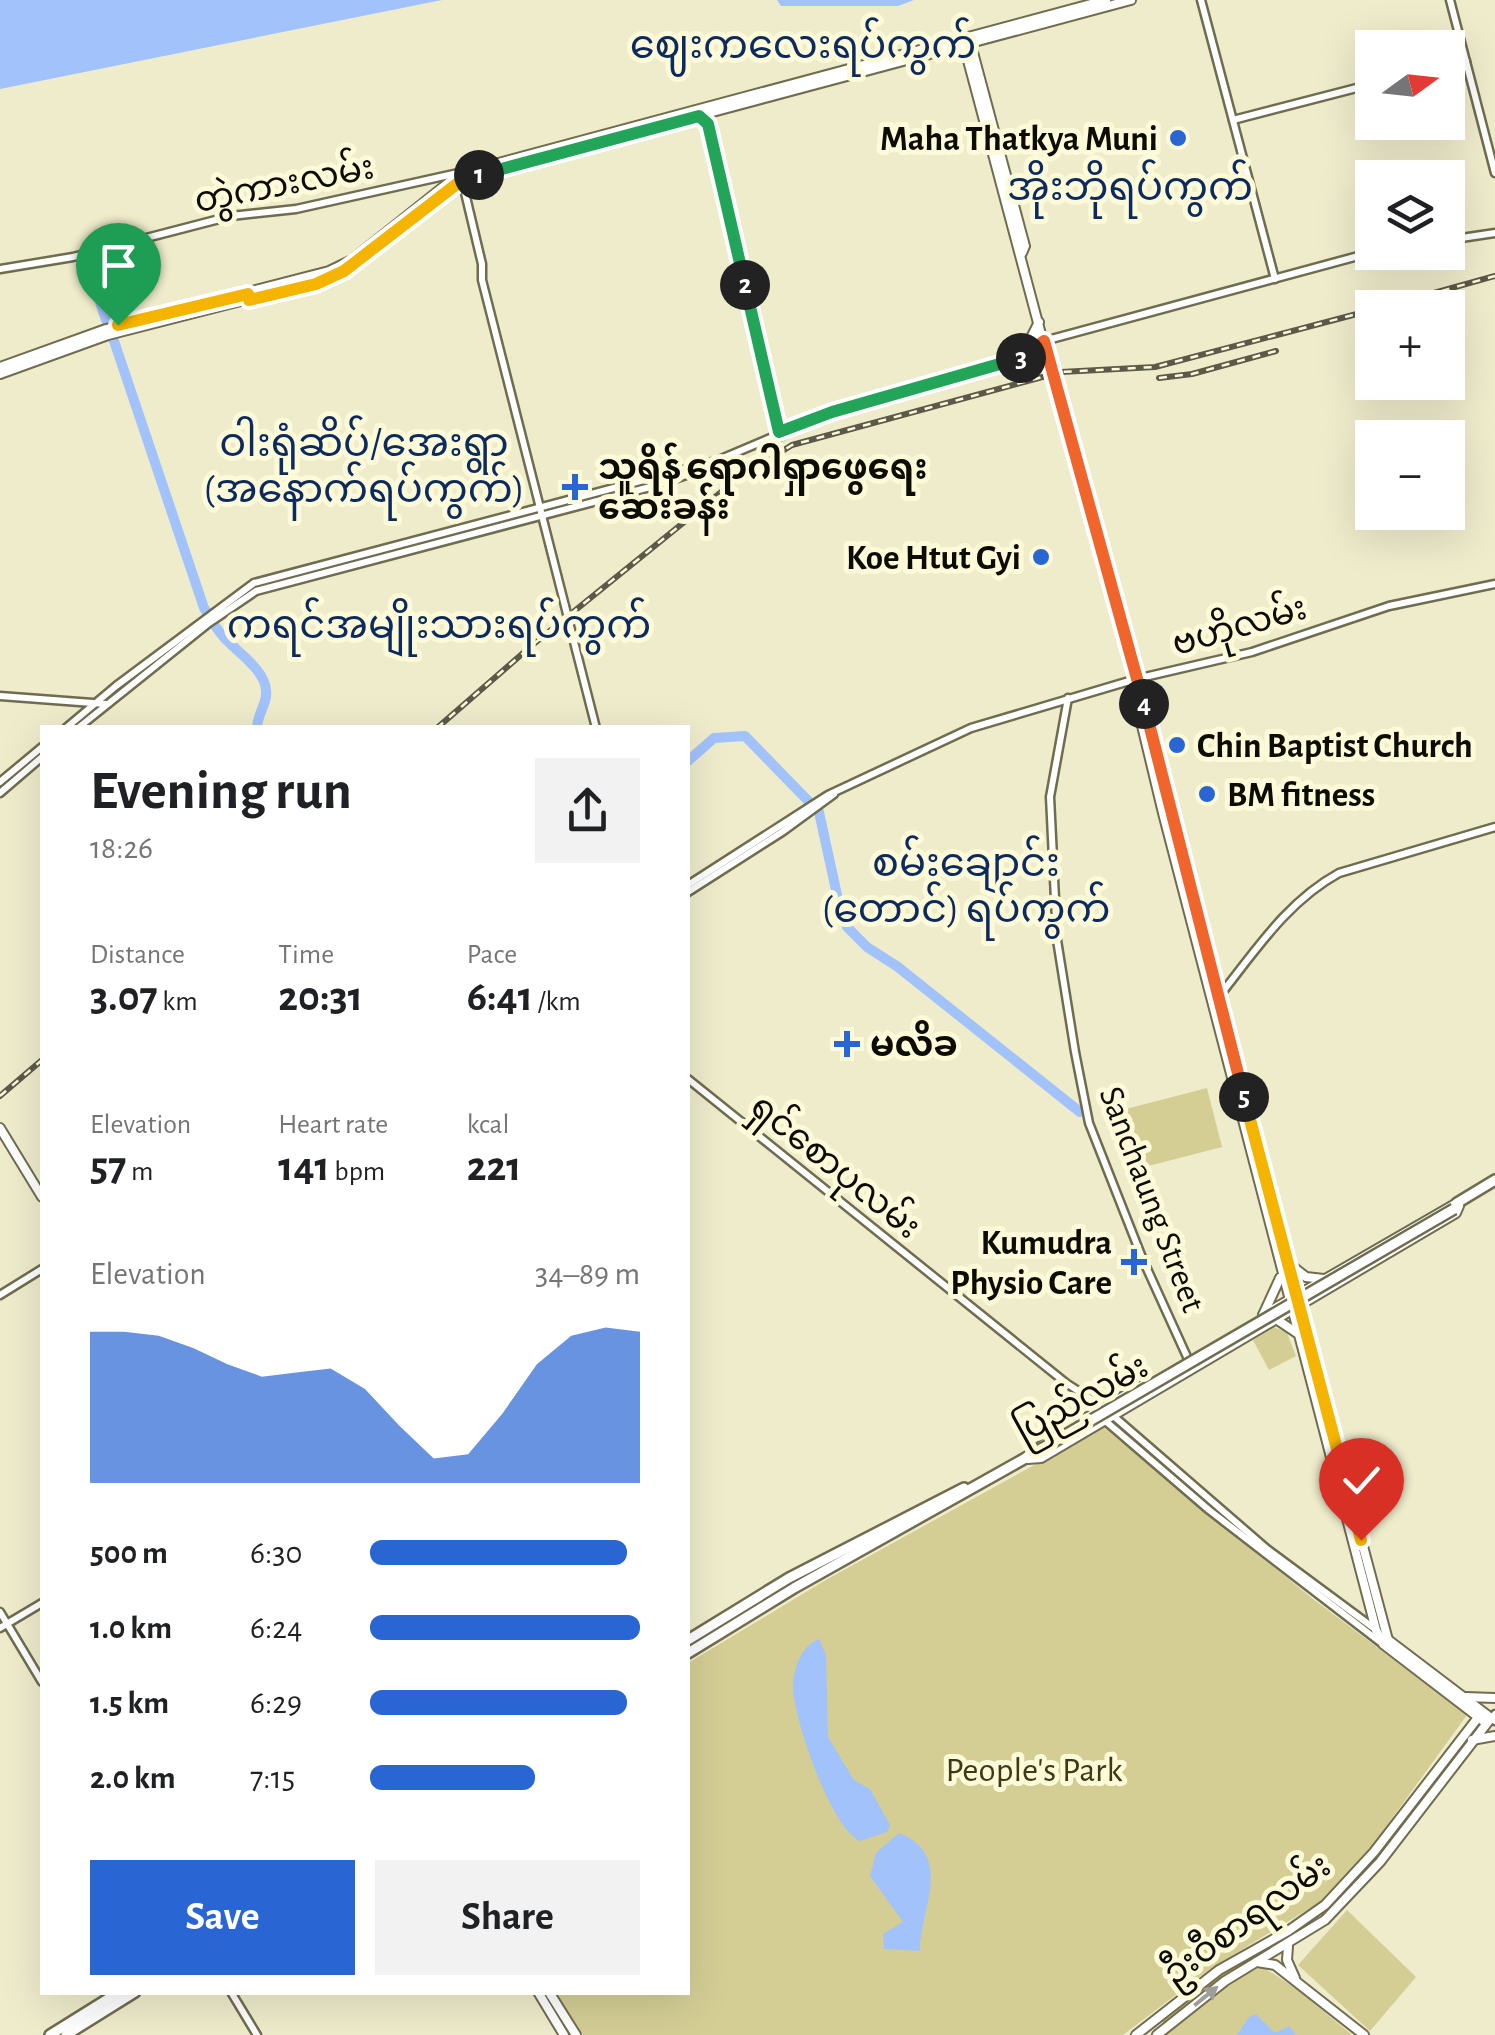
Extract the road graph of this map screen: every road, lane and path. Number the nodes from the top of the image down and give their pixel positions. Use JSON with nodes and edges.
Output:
{"nodes":[{"id":1,"x":1106,"y":0,"type":"edge"},
{"id":2,"x":1131,"y":0,"type":"edge"},
{"id":3,"x":1201,"y":0,"type":"edge"},
{"id":4,"x":1450,"y":0,"type":"edge"},
{"id":5,"x":967,"y":44,"type":"junction"},
{"id":6,"x":1466,"y":61,"type":"joint"},
{"id":7,"x":1355,"y":88,"type":"edge"},
{"id":8,"x":706,"y":115,"type":"junction"},
{"id":9,"x":1232,"y":120,"type":"junction"},
{"id":10,"x":1495,"y":172,"type":"edge"},
{"id":11,"x":462,"y":176,"type":"junction"},
{"id":12,"x":1495,"y":233,"type":"edge"},
{"id":13,"x":1465,"y":237,"type":"edge"},
{"id":14,"x":1355,"y":257,"type":"edge"},
{"id":15,"x":0,"y":269,"type":"edge"},
{"id":16,"x":1275,"y":278,"type":"junction"},
{"id":17,"x":1040,"y":322,"type":"junction"},
{"id":18,"x":1044,"y":341,"type":"junction"},
{"id":19,"x":1020,"y":359,"type":"junction"},
{"id":20,"x":5,"y":368,"type":"edge"},
{"id":21,"x":780,"y":435,"type":"junction"},
{"id":22,"x":540,"y":512,"type":"junction"},
{"id":23,"x":1495,"y":584,"type":"edge"},
{"id":24,"x":211,"y":618,"type":"junction"},
{"id":25,"x":1136,"y":679,"type":"junction"},
{"id":26,"x":0,"y":696,"type":"edge"},
{"id":27,"x":1068,"y":698,"type":"junction"},
{"id":28,"x":96,"y":702,"type":"junction"},
{"id":29,"x":106,"y":704,"type":"junction"},
{"id":30,"x":69,"y":725,"type":"edge"},
{"id":31,"x":82,"y":725,"type":"edge"},
{"id":32,"x":595,"y":725,"type":"edge"},
{"id":33,"x":40,"y":748,"type":"edge"},
{"id":34,"x":40,"y":758,"type":"edge"},
{"id":35,"x":18,"y":772,"type":"junction"},
{"id":36,"x":0,"y":782,"type":"edge"},
{"id":37,"x":0,"y":793,"type":"edge"},
{"id":38,"x":1495,"y":828,"type":"edge"},
{"id":39,"x":690,"y":888,"type":"edge"},
{"id":40,"x":1215,"y":1001,"type":"junction"},
{"id":41,"x":690,"y":1081,"type":"edge"},
{"id":42,"x":0,"y":1128,"type":"edge"},
{"id":43,"x":1495,"y":1183,"type":"edge"},
{"id":44,"x":40,"y":1193,"type":"edge"},
{"id":45,"x":1457,"y":1206,"type":"junction"},
{"id":46,"x":1284,"y":1266,"type":"junction"},
{"id":47,"x":40,"y":1271,"type":"edge"},
{"id":48,"x":1324,"y":1279,"type":"junction"},
{"id":49,"x":1320,"y":1292,"type":"junction"},
{"id":50,"x":0,"y":1294,"type":"edge"},
{"id":51,"x":1293,"y":1302,"type":"junction"},
{"id":52,"x":1263,"y":1315,"type":"junction"},
{"id":53,"x":1276,"y":1319,"type":"junction"},
{"id":54,"x":1303,"y":1323,"type":"junction"},
{"id":55,"x":1297,"y":1333,"type":"junction"},
{"id":56,"x":1188,"y":1360,"type":"junction"},
{"id":57,"x":1319,"y":1404,"type":"junction"},
{"id":58,"x":1098,"y":1407,"type":"junction"},
{"id":59,"x":1107,"y":1418,"type":"junction"},
{"id":60,"x":1027,"y":1458,"type":"junction"},
{"id":61,"x":1370,"y":1592,"type":"junction"},
{"id":62,"x":40,"y":1604,"type":"edge"},
{"id":63,"x":0,"y":1612,"type":"edge"},
{"id":64,"x":1367,"y":1616,"type":"junction"},
{"id":65,"x":4,"y":1626,"type":"edge"},
{"id":66,"x":690,"y":1639,"type":"edge"},
{"id":67,"x":1386,"y":1642,"type":"junction"},
{"id":68,"x":690,"y":1652,"type":"edge"},
{"id":69,"x":40,"y":1679,"type":"edge"},
{"id":70,"x":1462,"y":1696,"type":"junction"},
{"id":71,"x":1495,"y":1700,"type":"edge"},
{"id":72,"x":1465,"y":1707,"type":"junction"},
{"id":73,"x":1488,"y":1717,"type":"edge"},
{"id":74,"x":1469,"y":1726,"type":"junction"},
{"id":75,"x":1495,"y":1733,"type":"edge"},
{"id":76,"x":1472,"y":1740,"type":"junction"},
{"id":77,"x":1288,"y":1931,"type":"junction"},
{"id":78,"x":1264,"y":1943,"type":"junction"},
{"id":79,"x":1291,"y":1943,"type":"junction"},
{"id":80,"x":1262,"y":1960,"type":"junction"},
{"id":81,"x":1297,"y":1982,"type":"junction"},
{"id":82,"x":114,"y":1995,"type":"edge"},
{"id":83,"x":130,"y":1995,"type":"edge"},
{"id":84,"x":234,"y":1995,"type":"edge"},
{"id":85,"x":540,"y":1995,"type":"edge"},
{"id":86,"x":551,"y":1995,"type":"edge"},
{"id":87,"x":1154,"y":2020,"type":"junction"},
{"id":88,"x":1160,"y":2033,"type":"edge"},
{"id":89,"x":50,"y":2035,"type":"edge"},
{"id":90,"x":66,"y":2035,"type":"edge"},
{"id":91,"x":257,"y":2035,"type":"edge"},
{"id":92,"x":564,"y":2035,"type":"edge"},
{"id":93,"x":576,"y":2035,"type":"edge"},
{"id":94,"x":1136,"y":2035,"type":"edge"},
{"id":95,"x":1364,"y":2035,"type":"edge"}],
"edges":[{"from":1,"to":5,"type":"main road"},
{"from":2,"to":5,"type":"main road"},
{"from":3,"to":9,"type":"main road"},
{"from":4,"to":6,"type":"main road"},
{"from":5,"to":8,"type":"main road"},
{"from":5,"to":17,"type":"main road"},
{"from":6,"to":10,"type":"main road"},
{"from":7,"to":9,"type":"main road"},
{"from":8,"to":11,"type":"main road"},
{"from":8,"to":21,"type":"main road"},
{"from":9,"to":16,"type":"main road"},
{"from":11,"to":15,"type":"main road","name":"တွဲကားလမ်း"},
{"from":11,"to":20,"type":"main road"},
{"from":11,"to":22,"type":"main road"},
{"from":12,"to":13,"type":"main road"},
{"from":14,"to":16,"type":"main road"},
{"from":16,"to":18,"type":"main road"},
{"from":17,"to":18,"type":"main road"},
{"from":17,"to":19,"type":"main road"},
{"from":18,"to":19,"type":"main road"},
{"from":18,"to":25,"type":"main road"},
{"from":19,"to":21,"type":"main road"},
{"from":21,"to":22,"type":"main road"},
{"from":22,"to":24,"type":"main road"},
{"from":22,"to":32,"type":"main road","bridge":true},
{"from":23,"to":25,"type":"main road","name":"ဗဟိုလမ်း"},
{"from":24,"to":28,"type":"main road"},
{"from":24,"to":29,"type":"main road"},
{"from":25,"to":27,"type":"main road","name":"ဗဟိုလမ်း"},
{"from":25,"to":40,"type":"main road"},
{"from":26,"to":28,"type":"main road"},
{"from":27,"to":39,"type":"main road","name":"ဗဟိုလမ်း"},
{"from":27,"to":56,"type":"main road","name":"Sanchaung Street"},
{"from":28,"to":29,"type":"main road"},
{"from":28,"to":30,"type":"main road"},
{"from":29,"to":31,"type":"main road"},
{"from":33,"to":35,"type":"main road"},
{"from":34,"to":35,"type":"main road"},
{"from":35,"to":36,"type":"main road"},
{"from":35,"to":37,"type":"main road"},
{"from":38,"to":40,"type":"main road"},
{"from":40,"to":46,"type":"main road"},
{"from":41,"to":58,"type":"main road","name":"ရှင်စောပုလမ်း"},
{"from":42,"to":44,"type":"main road"},
{"from":43,"to":45,"type":"highway","name":"ပြည်လမ်း"},
{"from":45,"to":48,"type":"main road","name":"ပြည်လမ်း"},
{"from":45,"to":49,"type":"main road","name":"ပြည်လမ်း"},
{"from":45,"to":60,"type":"highway","bridge":true},
{"from":46,"to":48,"type":"main road"},
{"from":46,"to":51,"type":"main road"},
{"from":46,"to":52,"type":"main road"},
{"from":47,"to":50,"type":"main road"},
{"from":48,"to":51,"type":"main road","name":"ပြည်လမ်း"},
{"from":49,"to":51,"type":"main road","name":"ပြည်လမ်း"},
{"from":49,"to":54,"type":"main road"},
{"from":51,"to":52,"type":"main road","name":"ပြည်လမ်း"},
{"from":51,"to":53,"type":"main road","name":"ပြည်လမ်း"},
{"from":51,"to":54,"type":"main road"},
{"from":51,"to":55,"type":"main road"},
{"from":52,"to":56,"type":"main road","name":"ပြည်လမ်း"},
{"from":53,"to":55,"type":"main road"},
{"from":53,"to":59,"type":"main road","name":"ပြည်လမ်း"},
{"from":54,"to":57,"type":"main road"},
{"from":55,"to":57,"type":"main road"},
{"from":56,"to":58,"type":"main road","name":"ပြည်လမ်း"},
{"from":57,"to":61,"type":"main road"},
{"from":57,"to":61,"type":"main road"},
{"from":58,"to":59,"type":"main road","name":"ရှင်စောပုလမ်း"},
{"from":58,"to":60,"type":"main road","name":"ပြည်လမ်း"},
{"from":59,"to":60,"type":"main road","name":"ပြည်လမ်း"},
{"from":59,"to":64,"type":"main road"},
{"from":59,"to":67,"type":"main road"},
{"from":60,"to":66,"type":"highway","name":"ပြည်လမ်း"},
{"from":60,"to":68,"type":"highway","name":"ပြည်လမ်း"},
{"from":61,"to":64,"type":"main road"},
{"from":61,"to":67,"type":"main road"},
{"from":62,"to":65,"type":"main road"},
{"from":63,"to":65,"type":"main road"},
{"from":64,"to":67,"type":"main road"},
{"from":65,"to":69,"type":"main road"},
{"from":67,"to":70,"type":"main road"},
{"from":67,"to":72,"type":"main road"},
{"from":70,"to":71,"type":"main road"},
{"from":70,"to":73,"type":"main road"},
{"from":71,"to":73,"type":"main road","name":"ဦးဝီစာရလမ်း"},
{"from":72,"to":73,"type":"main road"},
{"from":72,"to":74,"type":"main road"},
{"from":73,"to":74,"type":"main road","name":"ဦးဝီစာရလမ်း"},
{"from":73,"to":75,"type":"main road"},
{"from":73,"to":76,"type":"main road","name":"ဦးဝီစာရလမ်း"},
{"from":74,"to":77,"type":"main road","name":"ဦးဝီစာရလမ်း"},
{"from":75,"to":76,"type":"main road"},
{"from":76,"to":79,"type":"main road","name":"ဦးဝီစာရလမ်း"},
{"from":77,"to":78,"type":"main road","name":"ဦးဝီစာရလမ်း"},
{"from":77,"to":79,"type":"main road"},
{"from":78,"to":80,"type":"main road"},
{"from":78,"to":87,"type":"main road","name":"ဦးဝီစာရလမ်း"},
{"from":79,"to":80,"type":"main road","name":"ဦးဝီစာရလမ်း"},
{"from":79,"to":81,"type":"main road"},
{"from":80,"to":81,"type":"main road"},
{"from":88,"to":80,"type":"main road","name":"ဦးဝီစာရလမ်း","one_way":true},
{"from":81,"to":95,"type":"main road"},
{"from":82,"to":89,"type":"highway"},
{"from":83,"to":90,"type":"highway"},
{"from":84,"to":91,"type":"main road"},
{"from":85,"to":92,"type":"main road"},
{"from":86,"to":93,"type":"main road"},
{"from":87,"to":88,"type":"main road"},
{"from":87,"to":94,"type":"main road","name":"ဦးဝီစာရလမ်း"}]}
